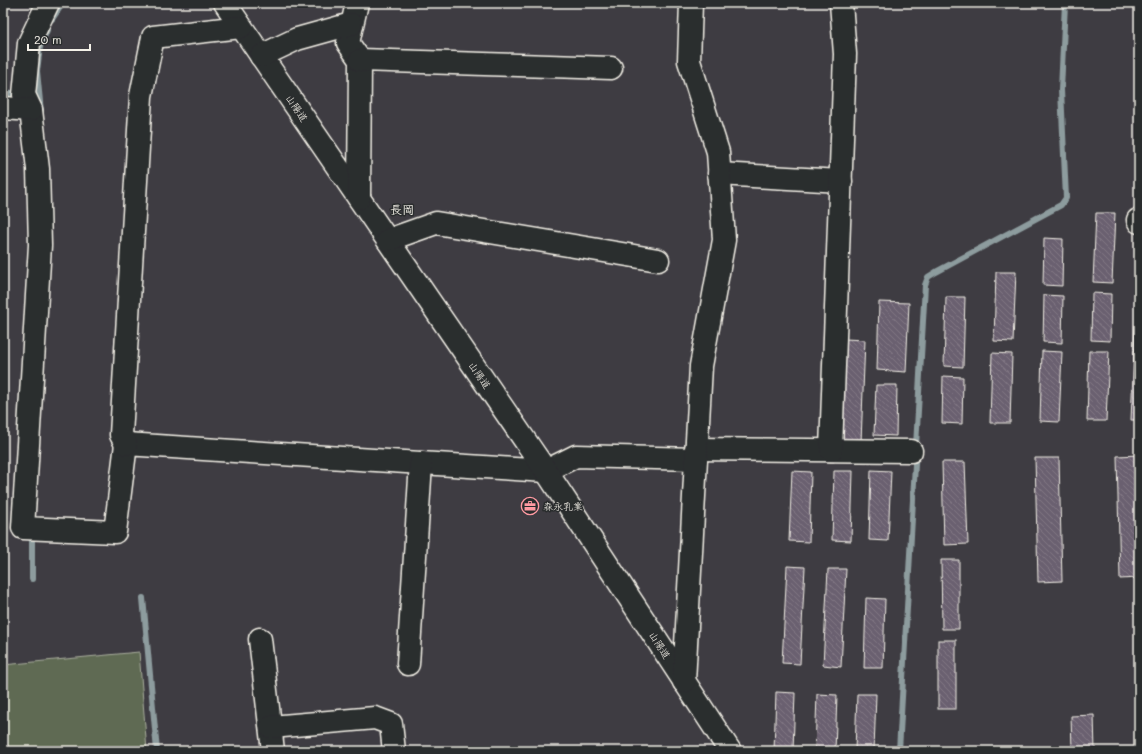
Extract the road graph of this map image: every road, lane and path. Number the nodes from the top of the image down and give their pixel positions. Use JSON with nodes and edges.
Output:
{"nodes":[{"id":1,"x":48,"y":3,"type":"edge"},
{"id":2,"x":225,"y":3,"type":"edge"},
{"id":3,"x":357,"y":3,"type":"edge"},
{"id":4,"x":691,"y":3,"type":"edge"},
{"id":5,"x":841,"y":3,"type":"edge"},
{"id":6,"x":352,"y":24,"type":"junction"},
{"id":7,"x":242,"y":27,"type":"junction"},
{"id":8,"x":262,"y":56,"type":"junction"},
{"id":9,"x":360,"y":60,"type":"junction"},
{"id":10,"x":611,"y":68,"type":"dead end"},
{"id":11,"x":3,"y":108,"type":"edge"},
{"id":12,"x":31,"y":110,"type":"junction"},
{"id":13,"x":719,"y":174,"type":"junction"},
{"id":14,"x":841,"y":180,"type":"junction"},
{"id":15,"x":359,"y":198,"type":"junction"},
{"id":16,"x":388,"y":240,"type":"junction"},
{"id":17,"x":658,"y":260,"type":"dead end"},
{"id":18,"x":126,"y":444,"type":"junction"},
{"id":19,"x":831,"y":450,"type":"junction"},
{"id":20,"x":910,"y":451,"type":"dead end"},
{"id":21,"x":696,"y":454,"type":"junction"},
{"id":22,"x":421,"y":463,"type":"junction"},
{"id":23,"x":546,"y":471,"type":"junction"},
{"id":24,"x":260,"y":639,"type":"dead end"},
{"id":25,"x":408,"y":664,"type":"dead end"},
{"id":26,"x":684,"y":682,"type":"junction"},
{"id":27,"x":271,"y":727,"type":"junction"},
{"id":28,"x":273,"y":751,"type":"edge"},
{"id":29,"x":394,"y":751,"type":"edge"},
{"id":30,"x":730,"y":751,"type":"edge"}],
"edges":[{"from":1,"to":12,"type":"street"},
{"from":2,"to":7,"type":"street","name":"山陽道"},
{"from":3,"to":6,"type":"street"},
{"from":4,"to":13,"type":"street"},
{"from":5,"to":14,"type":"street"},
{"from":6,"to":8,"type":"street"},
{"from":6,"to":9,"type":"street"},
{"from":7,"to":8,"type":"street","name":"山陽道"},
{"from":7,"to":18,"type":"street"},
{"from":8,"to":15,"type":"street","name":"山陽道"},
{"from":9,"to":10,"type":"street"},
{"from":9,"to":15,"type":"street"},
{"from":11,"to":12,"type":"street"},
{"from":12,"to":18,"type":"street"},
{"from":13,"to":14,"type":"street"},
{"from":13,"to":21,"type":"street"},
{"from":14,"to":19,"type":"street"},
{"from":15,"to":16,"type":"street","name":"山陽道"},
{"from":16,"to":17,"type":"street"},
{"from":16,"to":23,"type":"street","name":"山陽道"},
{"from":18,"to":22,"type":"street"},
{"from":19,"to":20,"type":"street"},
{"from":19,"to":21,"type":"street"},
{"from":21,"to":23,"type":"street"},
{"from":21,"to":26,"type":"street"},
{"from":22,"to":23,"type":"street"},
{"from":22,"to":25,"type":"street"},
{"from":23,"to":26,"type":"street","name":"山陽道"},
{"from":24,"to":27,"type":"street"},
{"from":26,"to":30,"type":"street","name":"山陽道"},
{"from":27,"to":28,"type":"street"},
{"from":27,"to":29,"type":"street"}]}
